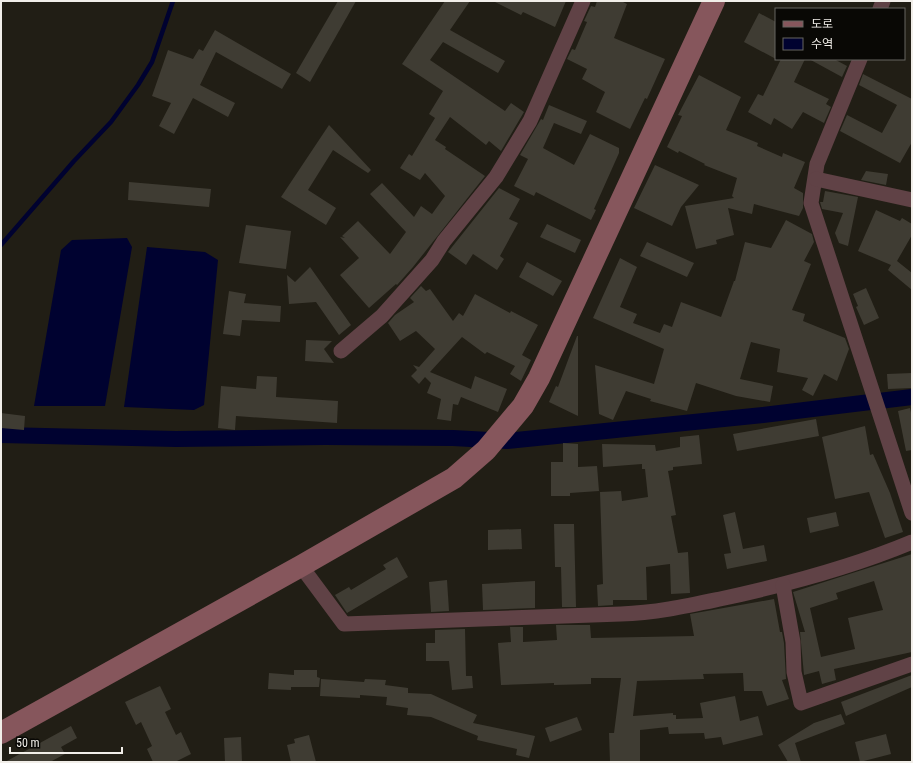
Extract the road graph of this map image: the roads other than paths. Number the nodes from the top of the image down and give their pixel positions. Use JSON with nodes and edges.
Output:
{"nodes":[{"id":1,"x":583,"y":1,"type":"edge"},
{"id":2,"x":714,"y":1,"type":"edge"},
{"id":3,"x":860,"y":60,"type":"edge"},
{"id":4,"x":816,"y":179,"type":"junction"},
{"id":5,"x":912,"y":200,"type":"edge"},
{"id":6,"x":341,"y":351,"type":"dead end"},
{"id":7,"x":912,"y":513,"type":"edge"},
{"id":8,"x":912,"y":542,"type":"edge"},
{"id":9,"x":301,"y":566,"type":"junction"},
{"id":10,"x":783,"y":585,"type":"junction"},
{"id":11,"x":912,"y":664,"type":"edge"},
{"id":12,"x":1,"y":734,"type":"edge"}],
"edges":[{"from":1,"to":6,"type":"street"},
{"from":2,"to":9,"type":"main road"},
{"from":3,"to":4,"type":"street"},
{"from":4,"to":5,"type":"street"},
{"from":4,"to":7,"type":"street"},
{"from":8,"to":10,"type":"street"},
{"from":9,"to":10,"type":"street"},
{"from":9,"to":12,"type":"main road"},
{"from":10,"to":11,"type":"street"}]}
